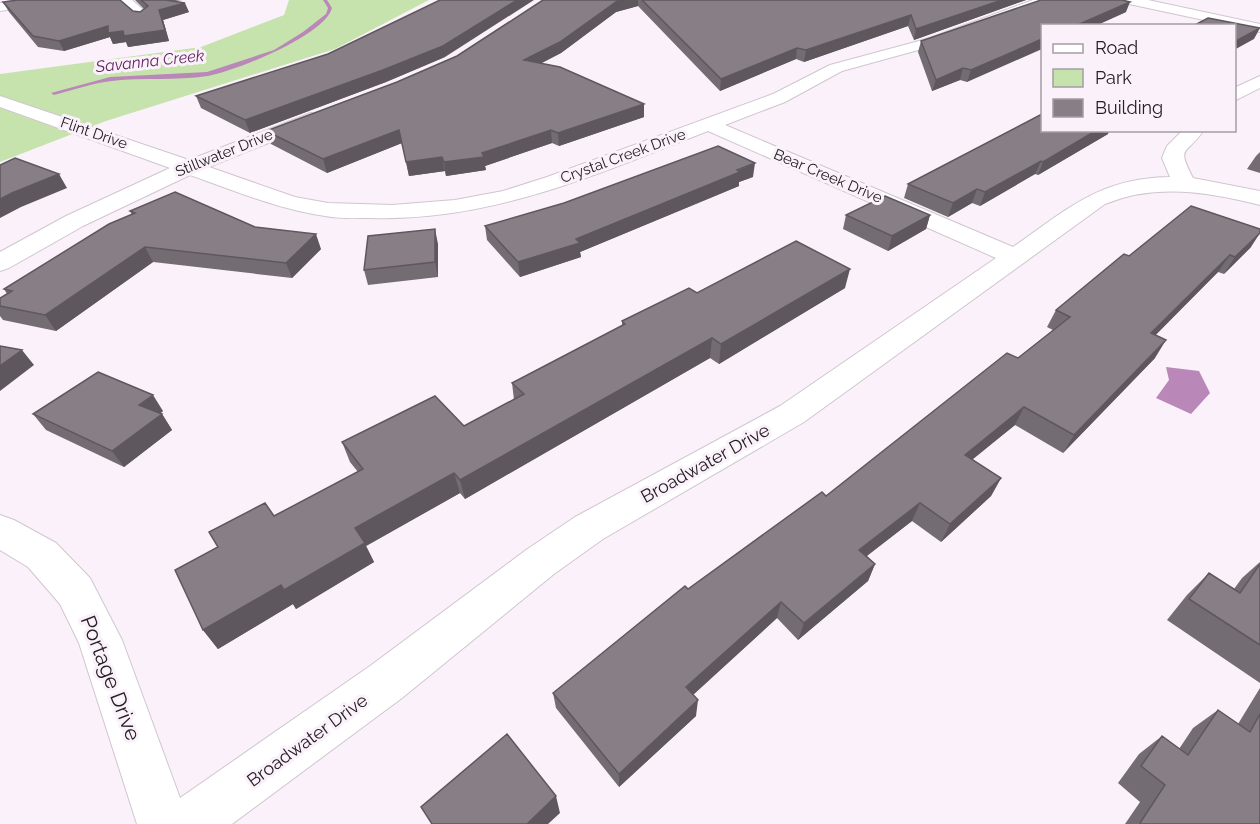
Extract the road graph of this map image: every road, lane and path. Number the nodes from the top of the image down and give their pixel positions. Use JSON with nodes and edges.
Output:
{"nodes":[{"id":1,"x":45,"y":0,"type":"edge"},
{"id":2,"x":124,"y":0,"type":"edge"},
{"id":3,"x":1045,"y":0,"type":"edge"},
{"id":4,"x":1130,"y":0,"type":"edge"},
{"id":5,"x":0,"y":7,"type":"edge"},
{"id":6,"x":143,"y":16,"type":"edge"},
{"id":7,"x":1260,"y":28,"type":"edge"},
{"id":8,"x":1260,"y":81,"type":"edge"},
{"id":9,"x":1236,"y":95,"type":"edge"},
{"id":10,"x":0,"y":100,"type":"edge"},
{"id":11,"x":328,"y":113,"type":"edge"},
{"id":12,"x":709,"y":125,"type":"junction"},
{"id":13,"x":1193,"y":132,"type":"edge"},
{"id":14,"x":188,"y":166,"type":"junction"},
{"id":15,"x":1185,"y":185,"type":"junction"},
{"id":16,"x":1260,"y":198,"type":"edge"},
{"id":17,"x":1013,"y":256,"type":"junction"},
{"id":18,"x":0,"y":263,"type":"edge"},
{"id":19,"x":0,"y":531,"type":"edge"},
{"id":20,"x":163,"y":824,"type":"edge"},
{"id":21,"x":188,"y":824,"type":"edge"}],
"edges":[{"from":1,"to":5,"type":"street"},
{"from":2,"to":6,"type":"street"},
{"from":3,"to":12,"type":"street","name":"Crystal Creek Drive"},
{"from":4,"to":7,"type":"street"},
{"from":8,"to":9,"type":"street"},
{"from":10,"to":14,"type":"street","name":"Flint Drive"},
{"from":11,"to":14,"type":"street","name":"Stillwater Drive"},
{"from":12,"to":14,"type":"street","name":"Crystal Creek Drive"},
{"from":12,"to":17,"type":"street","name":"Bear Creek Drive"},
{"from":13,"to":15,"type":"street"},
{"from":14,"to":18,"type":"street","name":"Stillwater Drive"},
{"from":15,"to":16,"type":"street"},
{"from":15,"to":17,"type":"street","name":"Broadwater Drive"},
{"from":17,"to":21,"type":"street","name":"Broadwater Drive"},
{"from":19,"to":20,"type":"street","name":"Portage Drive"}]}
